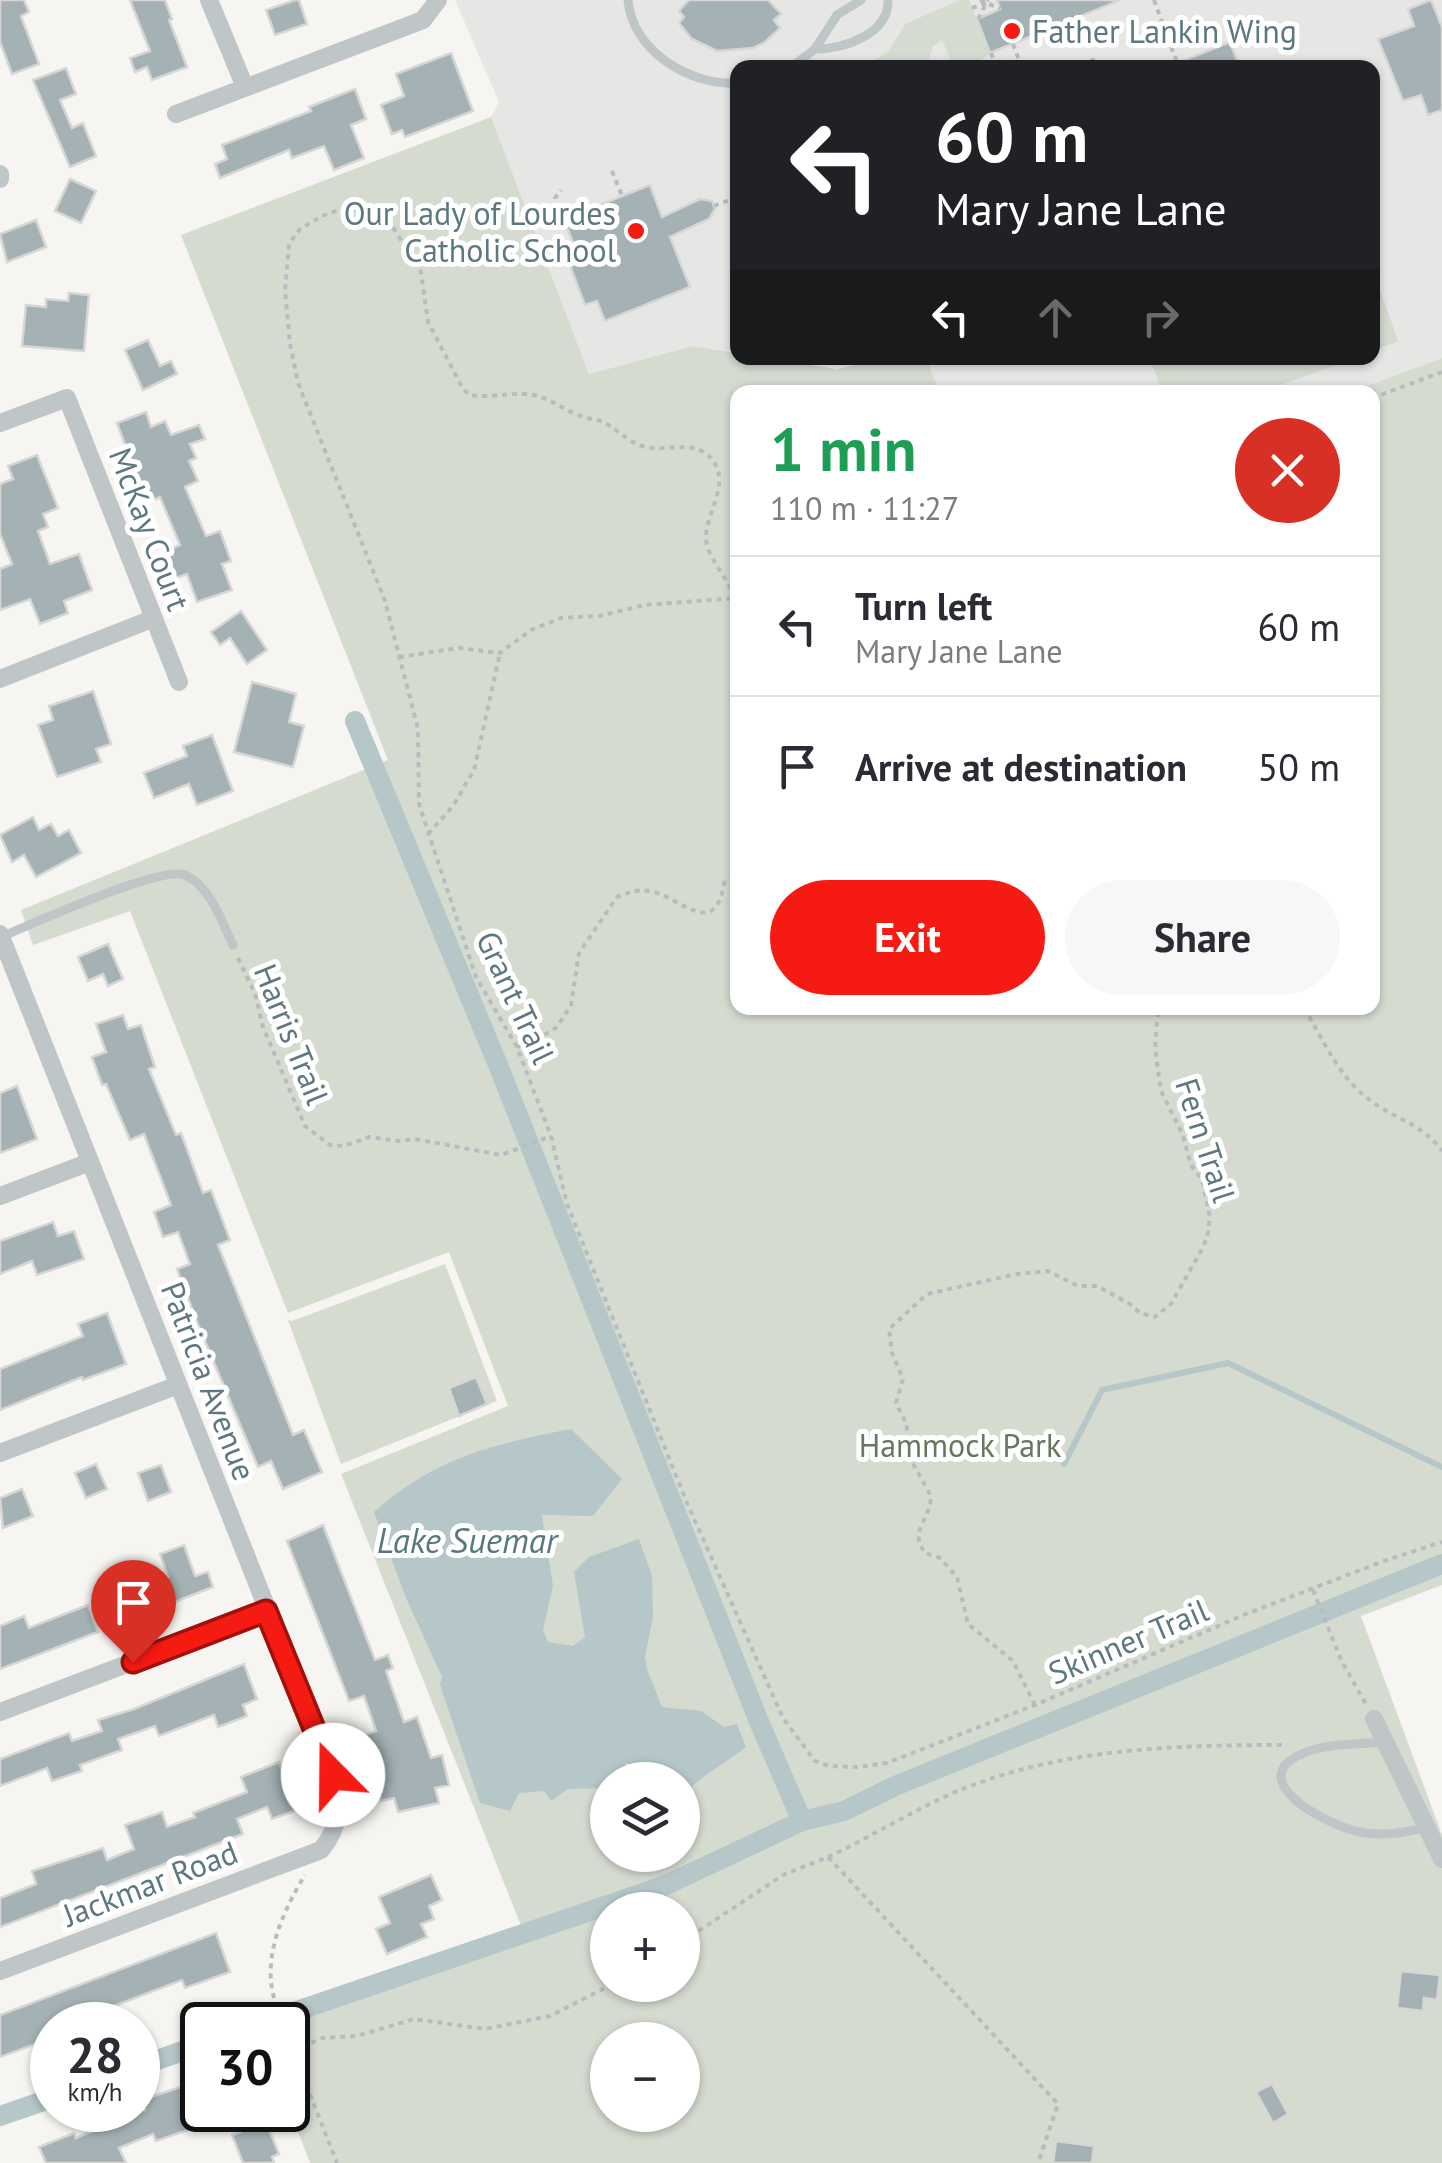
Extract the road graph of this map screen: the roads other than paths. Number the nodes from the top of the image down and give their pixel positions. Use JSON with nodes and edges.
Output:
{"nodes":[{"id":1,"x":210,"y":0,"type":"edge"},
{"id":2,"x":628,"y":0,"type":"edge"},
{"id":3,"x":839,"y":0,"type":"edge"},
{"id":4,"x":862,"y":0,"type":"edge"},
{"id":5,"x":888,"y":0,"type":"edge"},
{"id":6,"x":438,"y":2,"type":"edge"},
{"id":7,"x":837,"y":15,"type":"junction"},
{"id":8,"x":816,"y":49,"type":"junction"},
{"id":9,"x":801,"y":60,"type":"edge"},
{"id":10,"x":730,"y":82,"type":"edge"},
{"id":11,"x":244,"y":87,"type":"junction"},
{"id":12,"x":176,"y":114,"type":"dead end"},
{"id":13,"x":0,"y":423,"type":"edge"},
{"id":14,"x":152,"y":619,"type":"junction"},
{"id":15,"x":0,"y":679,"type":"edge"},
{"id":16,"x":178,"y":682,"type":"dead end"},
{"id":17,"x":0,"y":936,"type":"edge"},
{"id":18,"x":233,"y":945,"type":"road end"},
{"id":19,"x":90,"y":1162,"type":"junction"},
{"id":20,"x":0,"y":1196,"type":"edge"},
{"id":21,"x":178,"y":1385,"type":"junction"},
{"id":22,"x":0,"y":1453,"type":"edge"},
{"id":23,"x":266,"y":1611,"type":"junction"},
{"id":24,"x":0,"y":1712,"type":"edge"},
{"id":25,"x":1374,"y":1719,"type":"road end"},
{"id":26,"x":1386,"y":1742,"type":"junction"},
{"id":27,"x":1435,"y":1831,"type":"edge"},
{"id":28,"x":321,"y":1850,"type":"joint"},
{"id":29,"x":1442,"y":1858,"type":"edge"},
{"id":30,"x":0,"y":1972,"type":"edge"}],
"edges":[{"from":1,"to":11,"type":"street"},
{"from":2,"to":10,"type":"lane"},
{"from":3,"to":7,"type":"lane"},
{"from":4,"to":7,"type":"lane"},
{"from":5,"to":8,"type":"lane"},
{"from":6,"to":11,"type":"street"},
{"from":7,"to":8,"type":"lane"},
{"from":8,"to":9,"type":"lane"},
{"from":11,"to":12,"type":"street"},
{"from":13,"to":14,"type":"street","name":"McKay Court"},
{"from":14,"to":15,"type":"street"},
{"from":14,"to":16,"type":"street","name":"McKay Court"},
{"from":17,"to":18,"type":"lane"},
{"from":17,"to":19,"type":"street","name":"Patricia Avenue"},
{"from":19,"to":20,"type":"street"},
{"from":19,"to":21,"type":"street","name":"Patricia Avenue"},
{"from":21,"to":22,"type":"street"},
{"from":21,"to":23,"type":"street","name":"Patricia Avenue"},
{"from":23,"to":24,"type":"street"},
{"from":23,"to":28,"type":"street","name":"Patricia Avenue"},
{"from":25,"to":26,"type":"street"},
{"from":26,"to":27,"type":"street"},
{"from":26,"to":27,"type":"lane"},
{"from":27,"to":29,"type":"street"},
{"from":28,"to":30,"type":"street","name":"Jackmar Road"}]}
